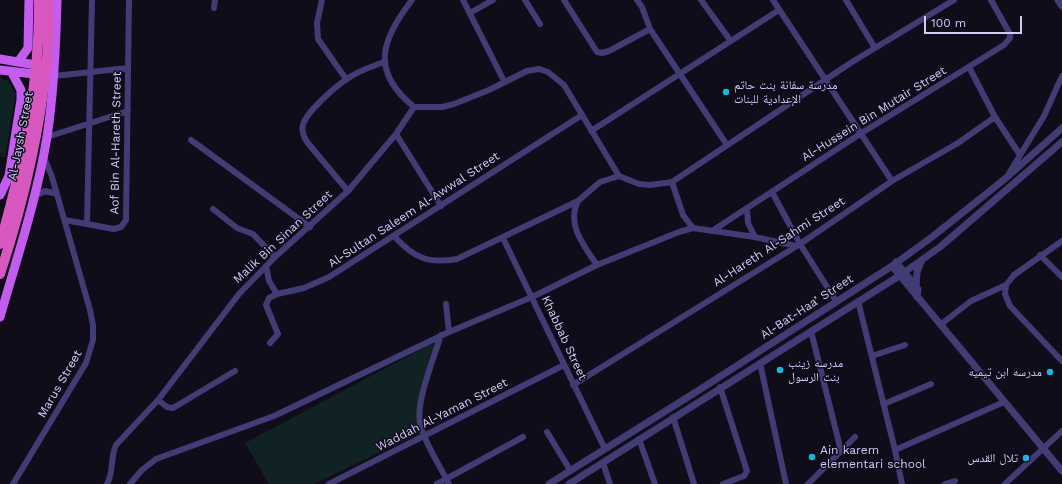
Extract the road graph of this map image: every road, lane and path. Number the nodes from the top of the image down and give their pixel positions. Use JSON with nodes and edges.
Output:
{"nodes":[{"id":1,"x":29,"y":0,"type":"edge"},
{"id":2,"x":40,"y":0,"type":"edge"},
{"id":3,"x":48,"y":0,"type":"edge"},
{"id":4,"x":57,"y":0,"type":"edge"},
{"id":5,"x":92,"y":0,"type":"edge"},
{"id":6,"x":129,"y":0,"type":"edge"},
{"id":7,"x":215,"y":0,"type":"edge"},
{"id":8,"x":322,"y":0,"type":"edge"},
{"id":9,"x":402,"y":0,"type":"edge"},
{"id":10,"x":463,"y":0,"type":"edge"},
{"id":11,"x":493,"y":0,"type":"edge"},
{"id":12,"x":525,"y":0,"type":"edge"},
{"id":13,"x":564,"y":0,"type":"edge"},
{"id":14,"x":637,"y":0,"type":"edge"},
{"id":15,"x":702,"y":0,"type":"edge"},
{"id":16,"x":773,"y":0,"type":"edge"},
{"id":17,"x":846,"y":0,"type":"edge"},
{"id":18,"x":954,"y":0,"type":"edge"},
{"id":19,"x":991,"y":0,"type":"edge"},
{"id":20,"x":1058,"y":0,"type":"edge"},
{"id":21,"x":410,"y":3,"type":"edge"},
{"id":22,"x":1062,"y":6,"type":"edge"},
{"id":23,"x":214,"y":8,"type":"dead end"},
{"id":24,"x":779,"y":10,"type":"junction"},
{"id":25,"x":470,"y":14,"type":"junction"},
{"id":26,"x":540,"y":24,"type":"dead end"},
{"id":27,"x":650,"y":29,"type":"junction"},
{"id":28,"x":730,"y":40,"type":"junction"},
{"id":29,"x":875,"y":48,"type":"junction"},
{"id":30,"x":0,"y":59,"type":"edge"},
{"id":31,"x":18,"y":62,"type":"junction"},
{"id":32,"x":384,"y":62,"type":"junction"},
{"id":33,"x":969,"y":67,"type":"junction"},
{"id":34,"x":128,"y":68,"type":"junction"},
{"id":35,"x":0,"y":70,"type":"edge"},
{"id":36,"x":11,"y":71,"type":"junction"},
{"id":37,"x":55,"y":72,"type":"junction"},
{"id":38,"x":91,"y":72,"type":"junction"},
{"id":39,"x":680,"y":72,"type":"junction"},
{"id":40,"x":1062,"y":76,"type":"edge"},
{"id":41,"x":346,"y":80,"type":"junction"},
{"id":42,"x":825,"y":80,"type":"junction"},
{"id":43,"x":504,"y":81,"type":"junction"},
{"id":44,"x":414,"y":107,"type":"junction"},
{"id":45,"x":128,"y":111,"type":"junction"},
{"id":46,"x":582,"y":115,"type":"junction"},
{"id":47,"x":995,"y":116,"type":"junction"},
{"id":48,"x":90,"y":123,"type":"junction"},
{"id":49,"x":1062,"y":128,"type":"edge"},
{"id":50,"x":591,"y":131,"type":"junction"},
{"id":51,"x":396,"y":134,"type":"junction"},
{"id":52,"x":860,"y":134,"type":"junction"},
{"id":53,"x":47,"y":136,"type":"junction"},
{"id":54,"x":191,"y":140,"type":"dead end"},
{"id":55,"x":1062,"y":142,"type":"edge"},
{"id":56,"x":727,"y":145,"type":"junction"},
{"id":57,"x":1020,"y":155,"type":"junction"},
{"id":58,"x":43,"y":156,"type":"junction"},
{"id":59,"x":618,"y":176,"type":"junction"},
{"id":60,"x":1006,"y":178,"type":"junction"},
{"id":61,"x":892,"y":181,"type":"junction"},
{"id":62,"x":672,"y":182,"type":"junction"},
{"id":63,"x":348,"y":191,"type":"junction"},
{"id":64,"x":772,"y":192,"type":"junction"},
{"id":65,"x":57,"y":194,"type":"junction"},
{"id":66,"x":0,"y":195,"type":"edge"},
{"id":67,"x":33,"y":197,"type":"junction"},
{"id":68,"x":578,"y":201,"type":"junction"},
{"id":69,"x":441,"y":206,"type":"junction"},
{"id":70,"x":747,"y":208,"type":"junction"},
{"id":71,"x":212,"y":209,"type":"dead end"},
{"id":72,"x":64,"y":220,"type":"junction"},
{"id":73,"x":87,"y":224,"type":"junction"},
{"id":74,"x":310,"y":227,"type":"junction"},
{"id":75,"x":693,"y":228,"type":"junction"},
{"id":76,"x":712,"y":231,"type":"junction"},
{"id":77,"x":395,"y":237,"type":"junction"},
{"id":78,"x":755,"y":237,"type":"junction"},
{"id":79,"x":503,"y":238,"type":"junction"},
{"id":80,"x":1062,"y":240,"type":"edge"},
{"id":81,"x":0,"y":244,"type":"edge"},
{"id":82,"x":798,"y":245,"type":"junction"},
{"id":83,"x":1040,"y":255,"type":"junction"},
{"id":84,"x":275,"y":257,"type":"junction"},
{"id":85,"x":924,"y":259,"type":"junction"},
{"id":86,"x":894,"y":264,"type":"junction"},
{"id":87,"x":597,"y":265,"type":"junction"},
{"id":88,"x":266,"y":266,"type":"junction"},
{"id":89,"x":0,"y":274,"type":"edge"},
{"id":90,"x":902,"y":274,"type":"junction"},
{"id":91,"x":1062,"y":277,"type":"edge"},
{"id":92,"x":1006,"y":285,"type":"junction"},
{"id":93,"x":916,"y":287,"type":"junction"},
{"id":94,"x":278,"y":294,"type":"junction"},
{"id":95,"x":532,"y":297,"type":"junction"},
{"id":96,"x":917,"y":297,"type":"junction"},
{"id":97,"x":836,"y":301,"type":"junction"},
{"id":98,"x":858,"y":301,"type":"junction"},
{"id":99,"x":446,"y":304,"type":"dead end"},
{"id":100,"x":0,"y":317,"type":"edge"},
{"id":101,"x":940,"y":325,"type":"junction"},
{"id":102,"x":811,"y":331,"type":"junction"},
{"id":103,"x":449,"y":332,"type":"junction"},
{"id":104,"x":441,"y":335,"type":"junction"},
{"id":105,"x":270,"y":342,"type":"dead end"},
{"id":106,"x":905,"y":345,"type":"dead end"},
{"id":107,"x":872,"y":356,"type":"junction"},
{"id":108,"x":1062,"y":361,"type":"edge"},
{"id":109,"x":760,"y":363,"type":"junction"},
{"id":110,"x":564,"y":365,"type":"junction"},
{"id":111,"x":235,"y":371,"type":"dead end"},
{"id":112,"x":931,"y":384,"type":"dead end"},
{"id":113,"x":574,"y":385,"type":"junction"},
{"id":114,"x":720,"y":388,"type":"junction"},
{"id":115,"x":158,"y":400,"type":"junction"},
{"id":116,"x":1004,"y":402,"type":"junction"},
{"id":117,"x":884,"y":404,"type":"junction"},
{"id":118,"x":673,"y":417,"type":"junction"},
{"id":119,"x":1062,"y":431,"type":"edge"},
{"id":120,"x":547,"y":432,"type":"dead end"},
{"id":121,"x":425,"y":436,"type":"junction"},
{"id":122,"x":523,"y":437,"type":"dead end"},
{"id":123,"x":855,"y":437,"type":"dead end"},
{"id":124,"x":639,"y":439,"type":"junction"},
{"id":125,"x":605,"y":448,"type":"junction"},
{"id":126,"x":1042,"y":448,"type":"junction"},
{"id":127,"x":895,"y":450,"type":"junction"},
{"id":128,"x":841,"y":451,"type":"junction"},
{"id":129,"x":603,"y":462,"type":"junction"},
{"id":130,"x":570,"y":470,"type":"junction"},
{"id":131,"x":1062,"y":471,"type":"edge"},
{"id":132,"x":955,"y":480,"type":"dead end"},
{"id":133,"x":448,"y":482,"type":"edge"},
{"id":134,"x":12,"y":484,"type":"edge"},
{"id":135,"x":107,"y":484,"type":"edge"},
{"id":136,"x":130,"y":484,"type":"edge"},
{"id":137,"x":329,"y":484,"type":"edge"},
{"id":138,"x":437,"y":484,"type":"edge"},
{"id":139,"x":549,"y":484,"type":"edge"},
{"id":140,"x":569,"y":484,"type":"edge"},
{"id":141,"x":610,"y":484,"type":"edge"},
{"id":142,"x":655,"y":484,"type":"edge"},
{"id":143,"x":694,"y":484,"type":"edge"},
{"id":144,"x":723,"y":484,"type":"edge"},
{"id":145,"x":786,"y":484,"type":"edge"},
{"id":146,"x":808,"y":484,"type":"edge"},
{"id":147,"x":902,"y":484,"type":"edge"},
{"id":148,"x":945,"y":484,"type":"edge"},
{"id":149,"x":1005,"y":484,"type":"edge"}],
"edges":[{"from":1,"to":31,"type":"main road"},
{"from":2,"to":81,"type":"highway","name":"Al-Jaysh Street","bridge":true},
{"from":3,"to":89,"type":"highway","name":"Al-Jaysh Street","bridge":true},
{"from":4,"to":37,"type":"main road"},
{"from":5,"to":38,"type":"street"},
{"from":6,"to":34,"type":"street","name":"Aof Bin Al-Hareth Street"},
{"from":7,"to":23,"type":"street"},
{"from":8,"to":41,"type":"street"},
{"from":9,"to":21,"type":"street"},
{"from":10,"to":25,"type":"street"},
{"from":11,"to":25,"type":"street"},
{"from":12,"to":26,"type":"street"},
{"from":13,"to":27,"type":"street"},
{"from":14,"to":27,"type":"street"},
{"from":15,"to":28,"type":"street"},
{"from":16,"to":24,"type":"street"},
{"from":17,"to":29,"type":"street"},
{"from":18,"to":29,"type":"street"},
{"from":19,"to":33,"type":"street","name":"Al-Hussein Bin Mutair Street"},
{"from":20,"to":22,"type":"street"},
{"from":21,"to":32,"type":"street"},
{"from":24,"to":28,"type":"street"},
{"from":24,"to":42,"type":"street"},
{"from":25,"to":43,"type":"street"},
{"from":27,"to":39,"type":"street"},
{"from":28,"to":39,"type":"street"},
{"from":29,"to":42,"type":"street"},
{"from":30,"to":31,"type":"main road"},
{"from":31,"to":37,"type":"main road"},
{"from":32,"to":41,"type":"street"},
{"from":32,"to":44,"type":"street"},
{"from":33,"to":47,"type":"street"},
{"from":33,"to":52,"type":"street","name":"Al-Hussein Bin Mutair Street"},
{"from":34,"to":38,"type":"street"},
{"from":34,"to":45,"type":"street","name":"Aof Bin Al-Hareth Street"},
{"from":35,"to":36,"type":"main road"},
{"from":36,"to":37,"type":"main road"},
{"from":36,"to":66,"type":"main road"},
{"from":37,"to":38,"type":"street"},
{"from":37,"to":53,"type":"main road"},
{"from":38,"to":48,"type":"street"},
{"from":39,"to":50,"type":"street"},
{"from":39,"to":56,"type":"street"},
{"from":40,"to":57,"type":"street"},
{"from":41,"to":63,"type":"street"},
{"from":42,"to":52,"type":"street"},
{"from":42,"to":56,"type":"street"},
{"from":43,"to":44,"type":"street"},
{"from":43,"to":46,"type":"street"},
{"from":44,"to":51,"type":"street","name":"Malik Bin Sinan Street"},
{"from":45,"to":48,"type":"street"},
{"from":45,"to":73,"type":"street","name":"Aof Bin Al-Hareth Street"},
{"from":46,"to":50,"type":"street"},
{"from":46,"to":69,"type":"street","name":"Al-Sultan Saleem Al-Awwal Street"},
{"from":47,"to":57,"type":"street"},
{"from":47,"to":61,"type":"street","name":"Al-Hareth Al-Sahmi Street"},
{"from":48,"to":53,"type":"street"},
{"from":48,"to":73,"type":"street"},
{"from":49,"to":60,"type":"street","name":"Al-Bat-Haa’ Street"},
{"from":50,"to":59,"type":"street"},
{"from":51,"to":63,"type":"street","name":"Malik Bin Sinan Street"},
{"from":51,"to":69,"type":"street"},
{"from":52,"to":61,"type":"street"},
{"from":52,"to":64,"type":"street","name":"Al-Hussein Bin Mutair Street"},
{"from":53,"to":58,"type":"main road"},
{"from":54,"to":74,"type":"street"},
{"from":55,"to":85,"type":"street","name":"Al-Bat-Haa’ Street"},
{"from":56,"to":62,"type":"street"},
{"from":57,"to":60,"type":"street"},
{"from":58,"to":65,"type":"street","name":"Marus Street"},
{"from":58,"to":67,"type":"main road"},
{"from":59,"to":62,"type":"street"},
{"from":59,"to":68,"type":"street"},
{"from":60,"to":86,"type":"street","name":"Al-Bat-Haa’ Street"},
{"from":61,"to":82,"type":"street","name":"Al-Hareth Al-Sahmi Street"},
{"from":62,"to":75,"type":"street"},
{"from":63,"to":74,"type":"street","name":"Malik Bin Sinan Street"},
{"from":64,"to":70,"type":"street","name":"Al-Hussein Bin Mutair Street"},
{"from":64,"to":82,"type":"street"},
{"from":65,"to":67,"type":"street"},
{"from":65,"to":72,"type":"street","name":"Marus Street"},
{"from":67,"to":100,"type":"main road"},
{"from":68,"to":79,"type":"street"},
{"from":68,"to":87,"type":"street"},
{"from":69,"to":77,"type":"street","name":"Al-Sultan Saleem Al-Awwal Street"},
{"from":70,"to":76,"type":"street","name":"Al-Hussein Bin Mutair Street"},
{"from":70,"to":78,"type":"street"},
{"from":71,"to":84,"type":"street"},
{"from":72,"to":73,"type":"street","name":"Aof Bin Al-Hareth Street"},
{"from":72,"to":134,"type":"street","name":"Marus Street"},
{"from":74,"to":84,"type":"street","name":"Malik Bin Sinan Street"},
{"from":75,"to":76,"type":"street"},
{"from":75,"to":87,"type":"street"},
{"from":76,"to":78,"type":"street"},
{"from":77,"to":79,"type":"street"},
{"from":77,"to":94,"type":"street","name":"Al-Sultan Saleem Al-Awwal Street"},
{"from":78,"to":82,"type":"street"},
{"from":79,"to":95,"type":"street","name":"Khabbab Street"},
{"from":80,"to":83,"type":"street"},
{"from":82,"to":97,"type":"street"},
{"from":82,"to":113,"type":"street","name":"Al-Hareth Al-Sahmi Street"},
{"from":83,"to":91,"type":"street"},
{"from":83,"to":92,"type":"street"},
{"from":84,"to":88,"type":"street","name":"Malik Bin Sinan Street"},
{"from":85,"to":90,"type":"street","name":"Al-Bat-Haa’ Street"},
{"from":85,"to":93,"type":"street"},
{"from":86,"to":90,"type":"street"},
{"from":86,"to":97,"type":"street","name":"Al-Bat-Haa’ Street"},
{"from":87,"to":95,"type":"street"},
{"from":88,"to":94,"type":"street"},
{"from":88,"to":115,"type":"street","name":"Malik Bin Sinan Street"},
{"from":90,"to":93,"type":"street"},
{"from":90,"to":96,"type":"street"},
{"from":90,"to":98,"type":"street","name":"Al-Bat-Haa’ Street"},
{"from":92,"to":101,"type":"street"},
{"from":92,"to":108,"type":"street"},
{"from":93,"to":96,"type":"street"},
{"from":94,"to":105,"type":"street"},
{"from":95,"to":103,"type":"street"},
{"from":95,"to":110,"type":"street","name":"Khabbab Street"},
{"from":96,"to":101,"type":"street"},
{"from":97,"to":125,"type":"street","name":"Al-Bat-Haa’ Street"},
{"from":98,"to":102,"type":"street","name":"Al-Bat-Haa’ Street"},
{"from":98,"to":107,"type":"street"},
{"from":99,"to":103,"type":"street"},
{"from":101,"to":116,"type":"street"},
{"from":102,"to":109,"type":"street","name":"Al-Bat-Haa’ Street"},
{"from":102,"to":128,"type":"street"},
{"from":103,"to":104,"type":"street"},
{"from":104,"to":121,"type":"street"},
{"from":104,"to":136,"type":"street"},
{"from":106,"to":107,"type":"street"},
{"from":107,"to":117,"type":"street"},
{"from":109,"to":114,"type":"street","name":"Al-Bat-Haa’ Street"},
{"from":109,"to":145,"type":"street"},
{"from":110,"to":113,"type":"street","name":"Khabbab Street"},
{"from":110,"to":121,"type":"street","name":"Waddah Al-Yaman Street"},
{"from":111,"to":115,"type":"street"},
{"from":112,"to":117,"type":"street"},
{"from":113,"to":125,"type":"street","name":"Khabbab Street"},
{"from":114,"to":118,"type":"street","name":"Al-Bat-Haa’ Street"},
{"from":114,"to":144,"type":"street"},
{"from":115,"to":135,"type":"street","name":"Malik Bin Sinan Street"},
{"from":116,"to":126,"type":"street"},
{"from":116,"to":127,"type":"street"},
{"from":117,"to":127,"type":"street"},
{"from":118,"to":124,"type":"street","name":"Al-Bat-Haa’ Street"},
{"from":118,"to":143,"type":"street"},
{"from":119,"to":126,"type":"street"},
{"from":120,"to":130,"type":"street"},
{"from":121,"to":133,"type":"street"},
{"from":121,"to":137,"type":"street","name":"Waddah Al-Yaman Street"},
{"from":122,"to":133,"type":"street"},
{"from":123,"to":128,"type":"street"},
{"from":124,"to":129,"type":"street","name":"Al-Bat-Haa’ Street"},
{"from":124,"to":142,"type":"street"},
{"from":125,"to":130,"type":"street","name":"Al-Bat-Haa’ Street"},
{"from":126,"to":131,"type":"street"},
{"from":126,"to":149,"type":"street"},
{"from":127,"to":147,"type":"street"},
{"from":128,"to":146,"type":"street"},
{"from":129,"to":140,"type":"street","name":"Al-Bat-Haa’ Street"},
{"from":129,"to":141,"type":"street"},
{"from":130,"to":139,"type":"street","name":"Al-Bat-Haa’ Street"},
{"from":132,"to":148,"type":"street"},
{"from":133,"to":138,"type":"street"}]}
